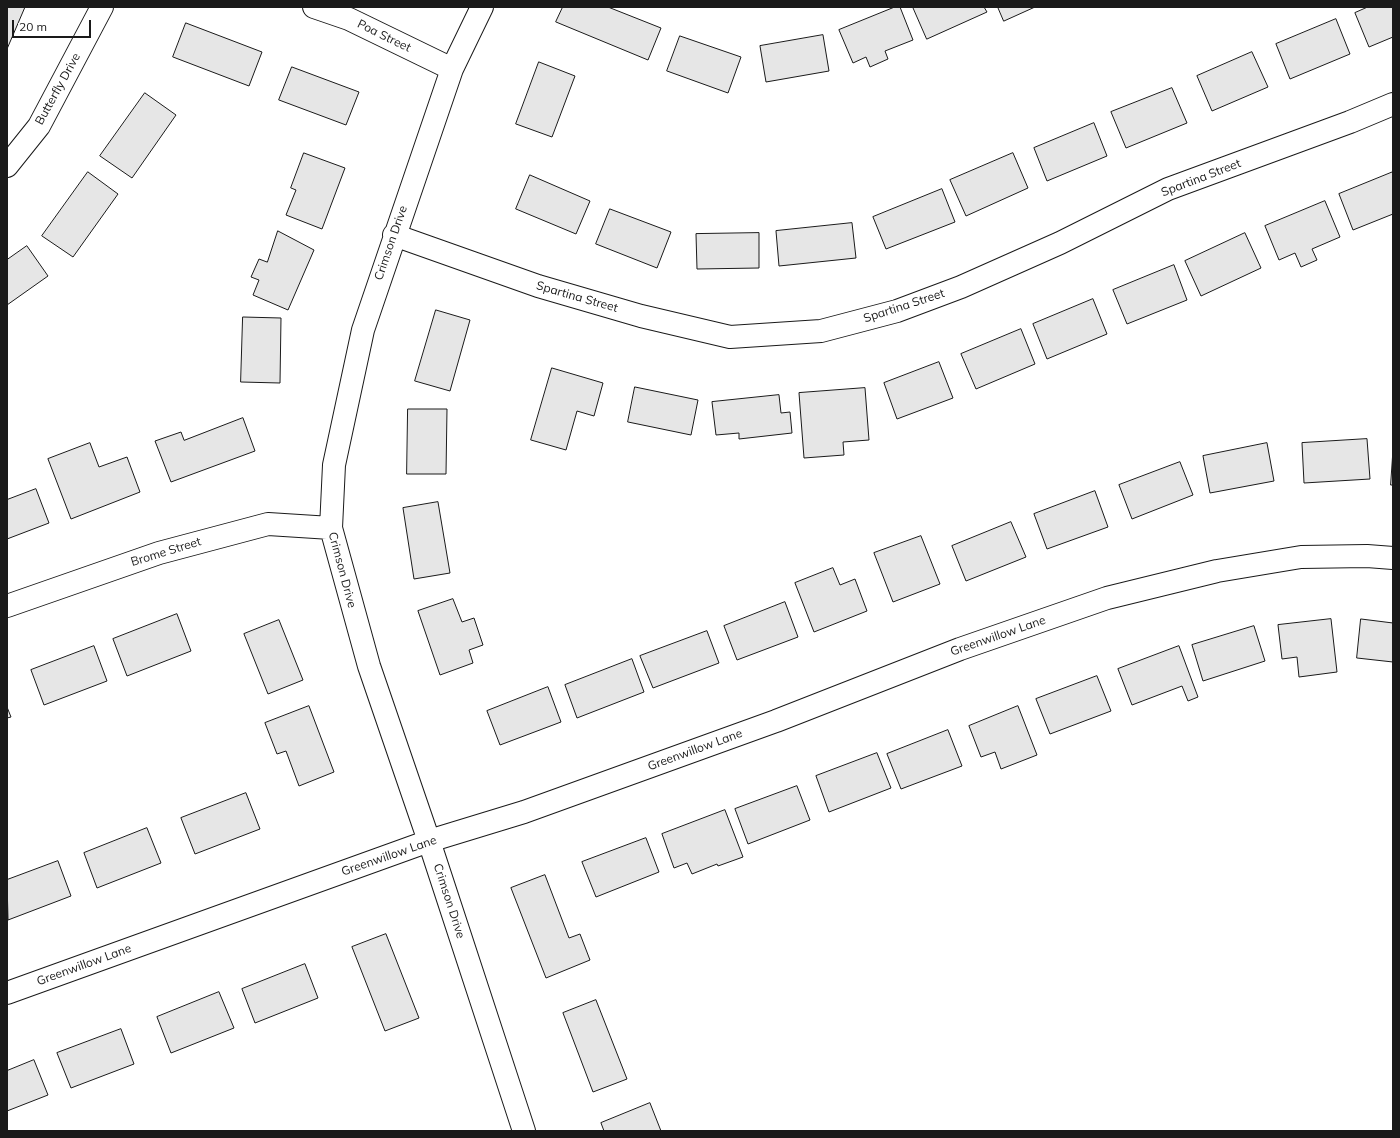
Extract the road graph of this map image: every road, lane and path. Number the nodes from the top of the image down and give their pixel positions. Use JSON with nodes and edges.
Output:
{"nodes":[{"id":1,"x":102,"y":7,"type":"edge"},
{"id":2,"x":314,"y":7,"type":"edge"},
{"id":3,"x":482,"y":7,"type":"edge"},
{"id":4,"x":452,"y":69,"type":"junction"},
{"id":5,"x":1393,"y":104,"type":"edge"},
{"id":6,"x":7,"y":166,"type":"edge"},
{"id":7,"x":394,"y":235,"type":"junction"},
{"id":8,"x":330,"y":528,"type":"junction"},
{"id":9,"x":1393,"y":558,"type":"edge"},
{"id":10,"x":7,"y":606,"type":"edge"},
{"id":11,"x":429,"y":842,"type":"junction"},
{"id":12,"x":7,"y":993,"type":"edge"},
{"id":13,"x":524,"y":1131,"type":"edge"}],
"edges":[{"from":1,"to":6,"type":"street","name":"Butterfly Drive"},
{"from":2,"to":4,"type":"street","name":"Poa Street"},
{"from":3,"to":4,"type":"street","name":"Crimson Drive"},
{"from":4,"to":7,"type":"street","name":"Crimson Drive"},
{"from":5,"to":7,"type":"street","name":"Spartina Street"},
{"from":7,"to":8,"type":"street","name":"Crimson Drive"},
{"from":8,"to":10,"type":"street","name":"Brome Street"},
{"from":8,"to":11,"type":"street","name":"Crimson Drive"},
{"from":9,"to":11,"type":"street","name":"Greenwillow Lane"},
{"from":11,"to":12,"type":"street","name":"Greenwillow Lane"},
{"from":11,"to":13,"type":"street","name":"Crimson Drive"}]}
